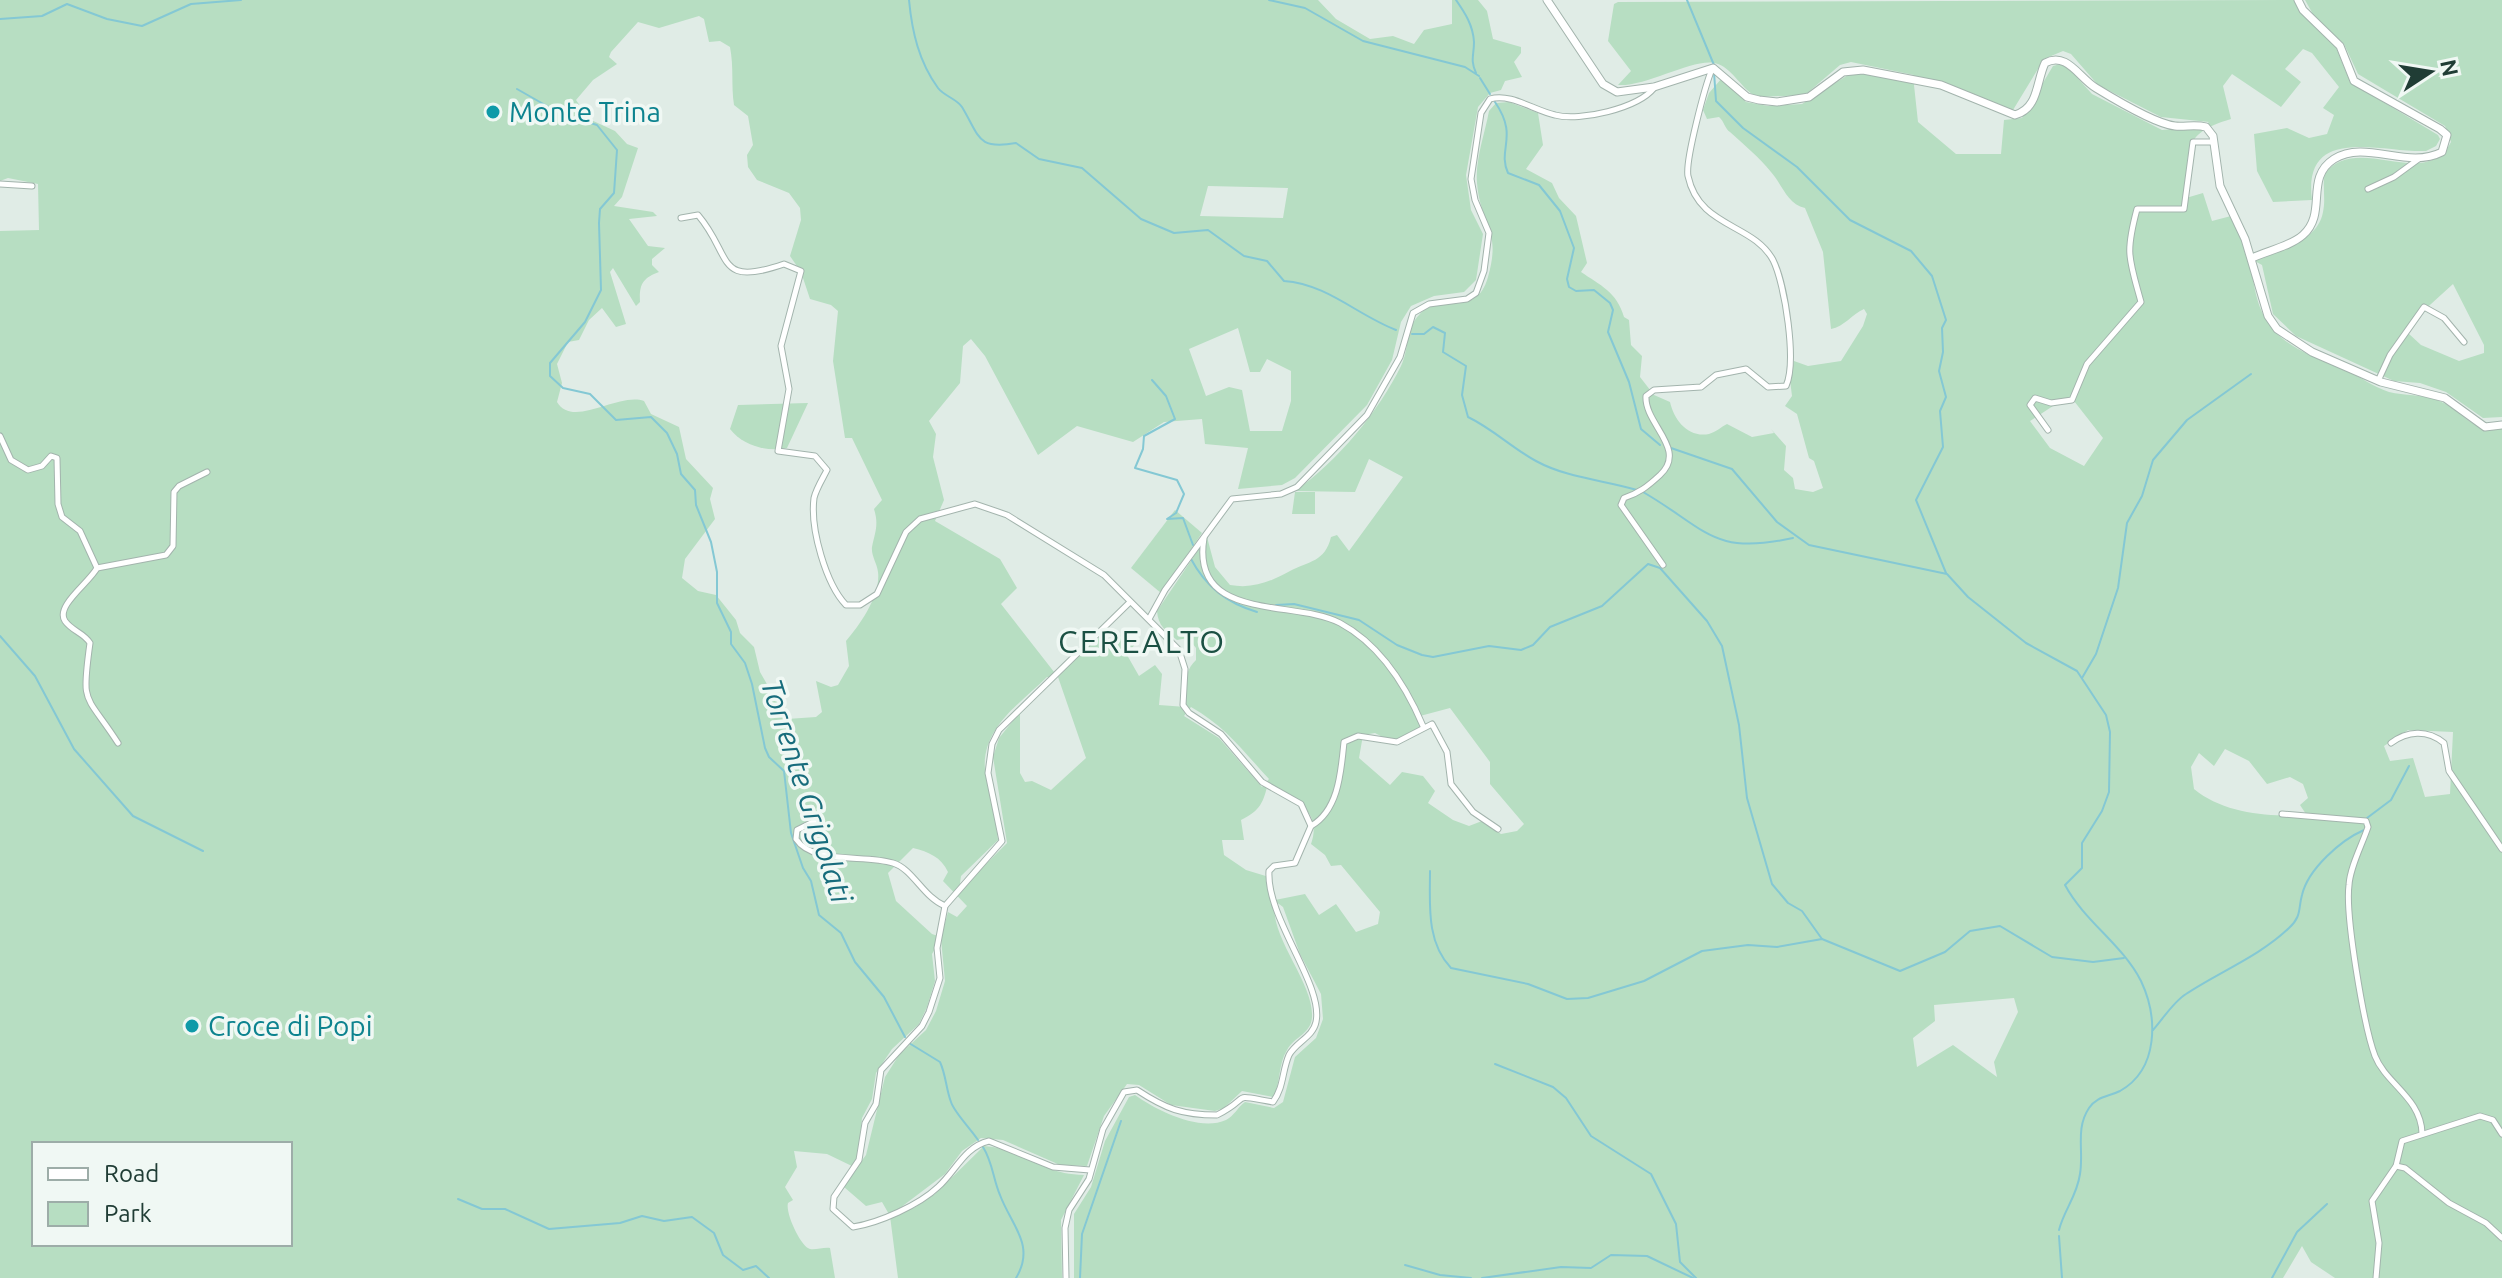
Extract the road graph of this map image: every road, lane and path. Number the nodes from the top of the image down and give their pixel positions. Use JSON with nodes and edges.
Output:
{"nodes":[{"id":1,"x":1547,"y":0,"type":"edge"},
{"id":2,"x":2298,"y":0,"type":"edge"},
{"id":3,"x":1714,"y":69,"type":"junction"},
{"id":4,"x":1654,"y":87,"type":"junction"},
{"id":5,"x":2214,"y":139,"type":"junction"},
{"id":6,"x":2420,"y":158,"type":"junction"},
{"id":7,"x":0,"y":184,"type":"edge"},
{"id":8,"x":32,"y":186,"type":"dead end"},
{"id":9,"x":2368,"y":189,"type":"dead end"},
{"id":10,"x":681,"y":218,"type":"dead end"},
{"id":11,"x":2252,"y":258,"type":"junction"},
{"id":12,"x":2464,"y":342,"type":"dead end"},
{"id":13,"x":2378,"y":381,"type":"junction"},
{"id":14,"x":2502,"y":425,"type":"edge"},
{"id":15,"x":2048,"y":430,"type":"dead end"},
{"id":16,"x":0,"y":436,"type":"edge"},
{"id":17,"x":207,"y":472,"type":"dead end"},
{"id":18,"x":1204,"y":536,"type":"junction"},
{"id":19,"x":1663,"y":565,"type":"dead end"},
{"id":20,"x":97,"y":568,"type":"junction"},
{"id":21,"x":1130,"y":602,"type":"junction"},
{"id":22,"x":1149,"y":619,"type":"junction"},
{"id":23,"x":1423,"y":726,"type":"junction"},
{"id":24,"x":118,"y":743,"type":"dead end"},
{"id":25,"x":2391,"y":743,"type":"dead end"},
{"id":26,"x":2282,"y":814,"type":"dead end"},
{"id":27,"x":815,"y":821,"type":"dead end"},
{"id":28,"x":1311,"y":826,"type":"junction"},
{"id":29,"x":1498,"y":829,"type":"dead end"},
{"id":30,"x":2502,"y":849,"type":"edge"},
{"id":31,"x":945,"y":906,"type":"junction"},
{"id":32,"x":2422,"y":1133,"type":"junction"},
{"id":33,"x":2502,"y":1134,"type":"edge"},
{"id":34,"x":2396,"y":1166,"type":"junction"},
{"id":35,"x":1090,"y":1170,"type":"junction"},
{"id":36,"x":2502,"y":1238,"type":"edge"},
{"id":37,"x":1066,"y":1278,"type":"edge"},
{"id":38,"x":2376,"y":1278,"type":"edge"}],
"edges":[{"from":1,"to":4,"type":"street"},
{"from":2,"to":6,"type":"street"},
{"from":3,"to":4,"type":"street"},
{"from":3,"to":5,"type":"street"},
{"from":3,"to":19,"type":"street"},
{"from":4,"to":18,"type":"street"},
{"from":5,"to":11,"type":"street"},
{"from":5,"to":15,"type":"street"},
{"from":6,"to":9,"type":"street"},
{"from":6,"to":11,"type":"street"},
{"from":7,"to":8,"type":"street"},
{"from":10,"to":21,"type":"street"},
{"from":11,"to":13,"type":"street"},
{"from":12,"to":13,"type":"street"},
{"from":13,"to":14,"type":"street"},
{"from":16,"to":20,"type":"street"},
{"from":17,"to":20,"type":"street"},
{"from":18,"to":22,"type":"street"},
{"from":18,"to":23,"type":"street"},
{"from":20,"to":24,"type":"street"},
{"from":21,"to":22,"type":"street"},
{"from":21,"to":31,"type":"street"},
{"from":22,"to":28,"type":"street"},
{"from":23,"to":28,"type":"street"},
{"from":23,"to":29,"type":"street"},
{"from":25,"to":30,"type":"street"},
{"from":26,"to":32,"type":"street"},
{"from":27,"to":31,"type":"street"},
{"from":28,"to":35,"type":"street"},
{"from":31,"to":35,"type":"street"},
{"from":32,"to":33,"type":"street"},
{"from":32,"to":34,"type":"street"},
{"from":34,"to":36,"type":"street"},
{"from":34,"to":38,"type":"street"},
{"from":35,"to":37,"type":"street"}]}
